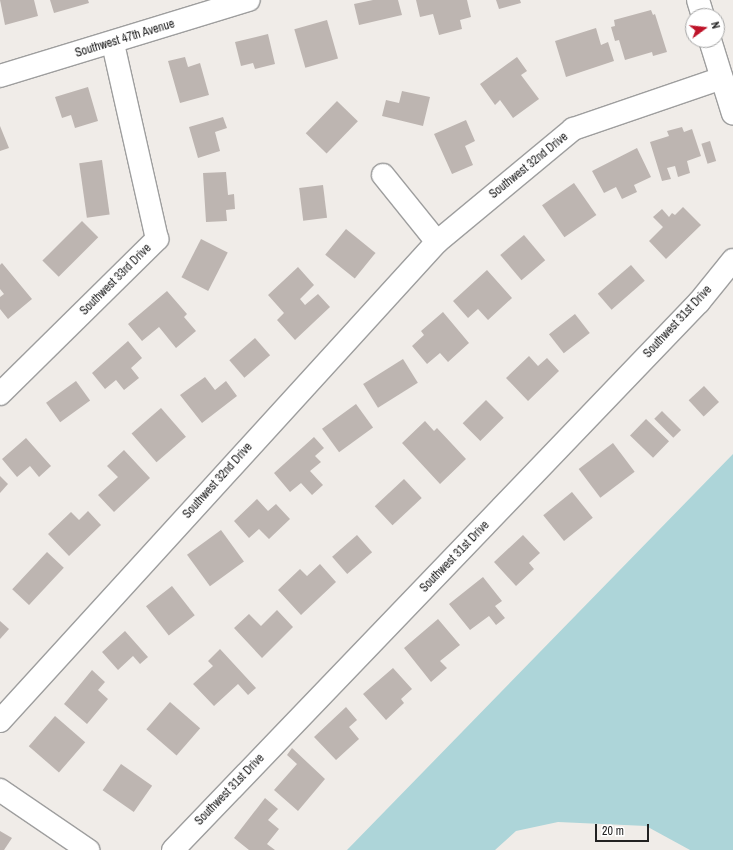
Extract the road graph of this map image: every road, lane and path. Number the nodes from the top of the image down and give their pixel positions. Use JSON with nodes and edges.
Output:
{"nodes":[{"id":1,"x":249,"y":0,"type":"edge"},
{"id":2,"x":113,"y":43,"type":"junction"},
{"id":3,"x":713,"y":48,"type":"edge"},
{"id":4,"x":0,"y":76,"type":"edge"},
{"id":5,"x":722,"y":78,"type":"junction"},
{"id":6,"x":733,"y":114,"type":"edge"},
{"id":7,"x":383,"y":175,"type":"dead end"},
{"id":8,"x":437,"y":242,"type":"junction"},
{"id":9,"x":733,"y":260,"type":"edge"},
{"id":10,"x":0,"y":394,"type":"edge"},
{"id":11,"x":0,"y":721,"type":"edge"},
{"id":12,"x":0,"y":790,"type":"edge"},
{"id":13,"x":88,"y":850,"type":"edge"},
{"id":14,"x":173,"y":850,"type":"edge"}],
"edges":[{"from":1,"to":2,"type":"street","name":"Southwest 47th Avenue"},
{"from":2,"to":4,"type":"street","name":"Southwest 47th Avenue"},
{"from":2,"to":10,"type":"street","name":"Southwest 33rd Drive"},
{"from":3,"to":5,"type":"street"},
{"from":5,"to":6,"type":"street"},
{"from":5,"to":8,"type":"street","name":"Southwest 32nd Drive"},
{"from":7,"to":8,"type":"street"},
{"from":8,"to":11,"type":"street","name":"Southwest 32nd Drive"},
{"from":9,"to":14,"type":"street","name":"Southwest 31st Drive"},
{"from":12,"to":13,"type":"street"}]}
